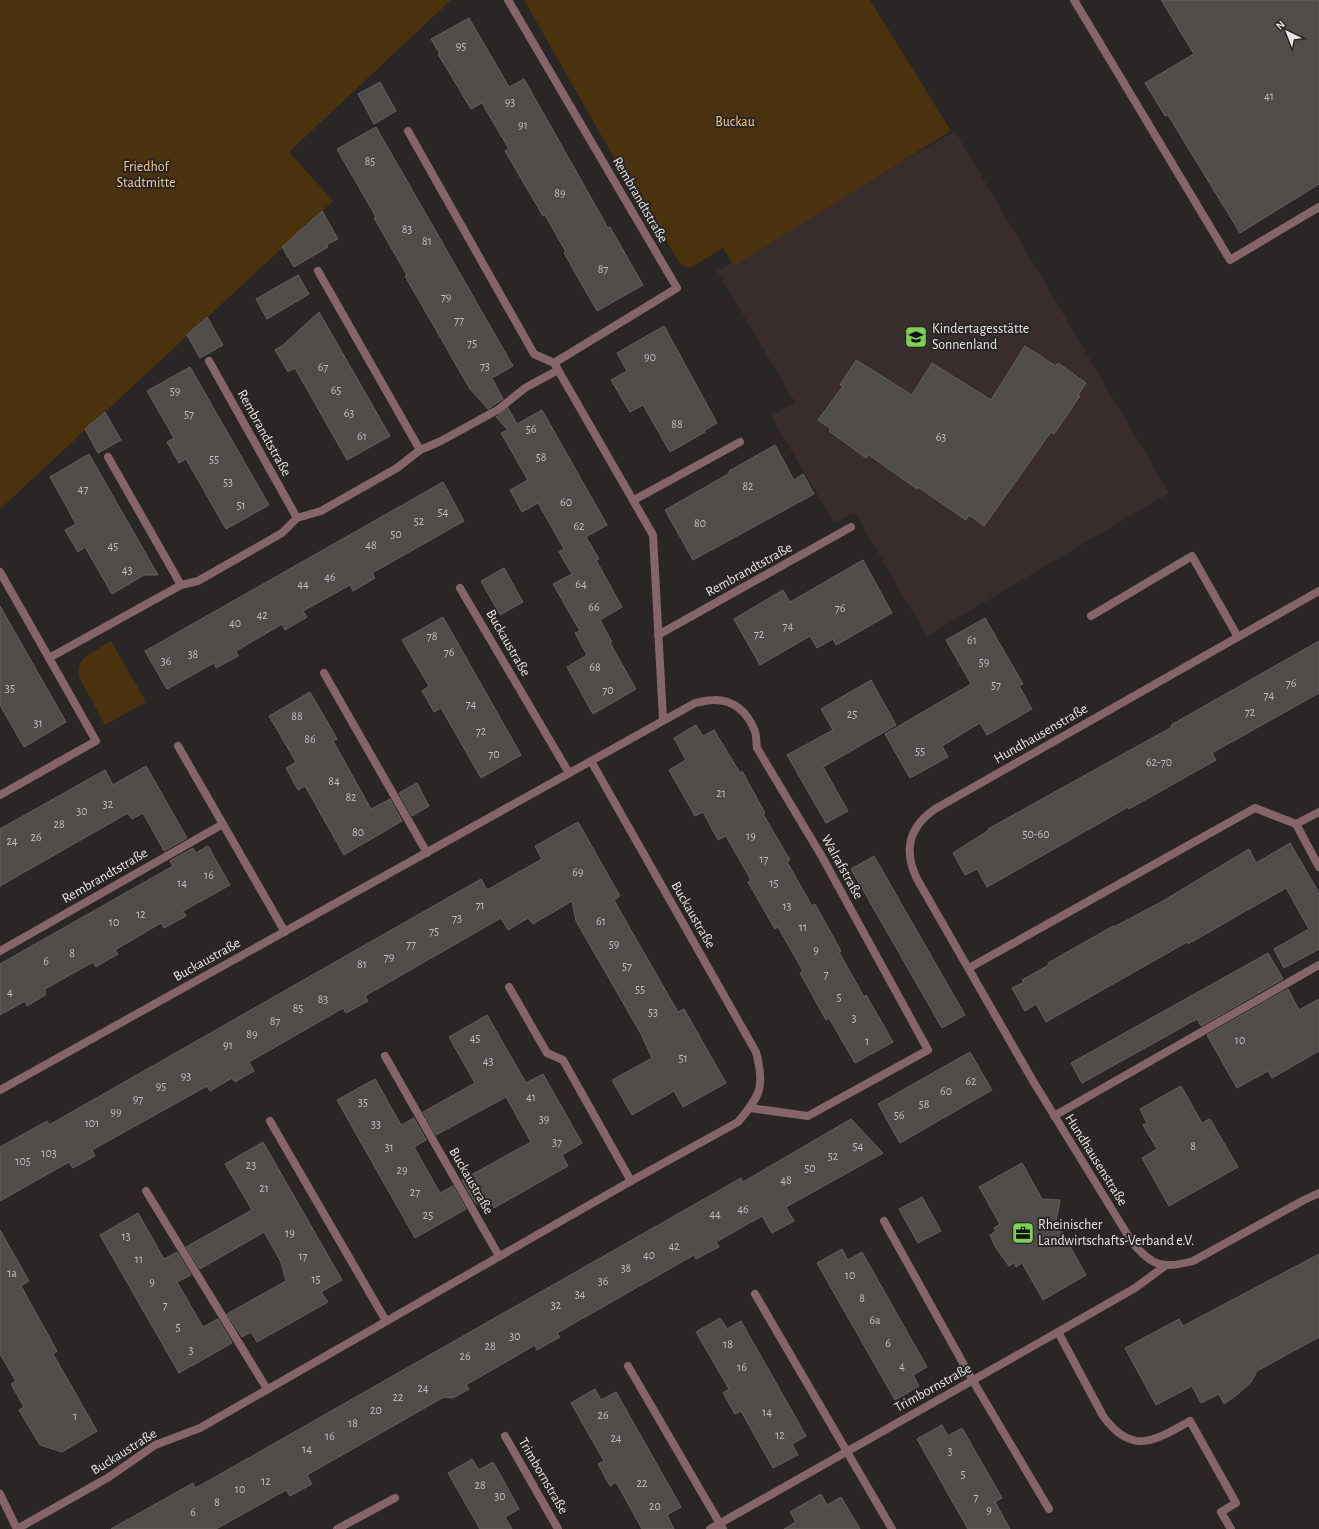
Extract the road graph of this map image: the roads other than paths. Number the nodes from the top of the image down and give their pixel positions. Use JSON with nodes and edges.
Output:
{"nodes":[{"id":1,"x":508,"y":0,"type":"edge"},
{"id":2,"x":1074,"y":0,"type":"edge"},
{"id":3,"x":408,"y":132,"type":"dead end"},
{"id":4,"x":1319,"y":207,"type":"edge"},
{"id":5,"x":318,"y":271,"type":"dead end"},
{"id":6,"x":209,"y":361,"type":"dead end"},
{"id":7,"x":556,"y":367,"type":"junction"},
{"id":8,"x":740,"y":442,"type":"dead end"},
{"id":9,"x":420,"y":450,"type":"junction"},
{"id":10,"x":108,"y":458,"type":"dead end"},
{"id":11,"x":634,"y":500,"type":"junction"},
{"id":12,"x":297,"y":518,"type":"junction"},
{"id":13,"x":852,"y":527,"type":"dead end"},
{"id":14,"x":0,"y":572,"type":"edge"},
{"id":15,"x":181,"y":585,"type":"junction"},
{"id":16,"x":460,"y":588,"type":"dead end"},
{"id":17,"x":1319,"y":591,"type":"edge"},
{"id":18,"x":1091,"y":616,"type":"dead end"},
{"id":19,"x":658,"y":635,"type":"junction"},
{"id":20,"x":1238,"y":637,"type":"junction"},
{"id":21,"x":49,"y":658,"type":"junction"},
{"id":22,"x":324,"y":673,"type":"dead end"},
{"id":23,"x":663,"y":719,"type":"junction"},
{"id":24,"x":178,"y":746,"type":"dead end"},
{"id":25,"x":591,"y":761,"type":"junction"},
{"id":26,"x":569,"y":773,"type":"junction"},
{"id":27,"x":0,"y":795,"type":"edge"},
{"id":28,"x":1319,"y":812,"type":"edge"},
{"id":29,"x":223,"y":824,"type":"junction"},
{"id":30,"x":1296,"y":824,"type":"junction"},
{"id":31,"x":427,"y":853,"type":"junction"},
{"id":32,"x":1319,"y":867,"type":"edge"},
{"id":33,"x":285,"y":932,"type":"junction"},
{"id":34,"x":0,"y":951,"type":"edge"},
{"id":35,"x":1319,"y":965,"type":"edge"},
{"id":36,"x":969,"y":968,"type":"junction"},
{"id":37,"x":509,"y":986,"type":"dead end"},
{"id":38,"x":385,"y":1056,"type":"dead end"},
{"id":39,"x":0,"y":1090,"type":"edge"},
{"id":40,"x":750,"y":1108,"type":"junction"},
{"id":41,"x":1054,"y":1116,"type":"junction"},
{"id":42,"x":270,"y":1121,"type":"dead end"},
{"id":43,"x":631,"y":1181,"type":"junction"},
{"id":44,"x":146,"y":1191,"type":"dead end"},
{"id":45,"x":1319,"y":1193,"type":"edge"},
{"id":46,"x":884,"y":1222,"type":"dead end"},
{"id":47,"x":500,"y":1256,"type":"junction"},
{"id":48,"x":1165,"y":1266,"type":"junction"},
{"id":49,"x":755,"y":1294,"type":"dead end"},
{"id":50,"x":386,"y":1320,"type":"junction"},
{"id":51,"x":1058,"y":1332,"type":"junction"},
{"id":52,"x":628,"y":1366,"type":"dead end"},
{"id":53,"x":973,"y":1381,"type":"junction"},
{"id":54,"x":267,"y":1389,"type":"junction"},
{"id":55,"x":505,"y":1436,"type":"dead end"},
{"id":56,"x":847,"y":1451,"type":"junction"},
{"id":57,"x":0,"y":1494,"type":"edge"},
{"id":58,"x":395,"y":1498,"type":"dead end"},
{"id":59,"x":1049,"y":1509,"type":"dead end"},
{"id":60,"x":721,"y":1526,"type":"edge"},
{"id":61,"x":17,"y":1529,"type":"edge"},
{"id":62,"x":337,"y":1529,"type":"edge"},
{"id":63,"x":558,"y":1529,"type":"edge"},
{"id":64,"x":710,"y":1529,"type":"edge"},
{"id":65,"x":892,"y":1529,"type":"edge"},
{"id":66,"x":1231,"y":1529,"type":"edge"}],
"edges":[{"from":1,"to":7,"type":"street","name":"Rembrandtstraße"},
{"from":2,"to":4,"type":"street"},
{"from":3,"to":7,"type":"street"},
{"from":5,"to":9,"type":"street"},
{"from":6,"to":12,"type":"street","name":"Rembrandtstraße"},
{"from":7,"to":9,"type":"street","name":"Rembrandtstraße"},
{"from":7,"to":11,"type":"street"},
{"from":8,"to":11,"type":"street"},
{"from":9,"to":12,"type":"street","name":"Rembrandtstraße"},
{"from":10,"to":15,"type":"street"},
{"from":11,"to":19,"type":"street"},
{"from":12,"to":15,"type":"street","name":"Rembrandtstraße"},
{"from":13,"to":19,"type":"street","name":"Rembrandtstraße"},
{"from":14,"to":21,"type":"street"},
{"from":15,"to":21,"type":"street","name":"Rembrandtstraße"},
{"from":16,"to":26,"type":"street","name":"Buckaustraße"},
{"from":17,"to":20,"type":"street","name":"Hundhausenstraße"},
{"from":18,"to":20,"type":"street"},
{"from":19,"to":23,"type":"street"},
{"from":20,"to":36,"type":"street","name":"Hundhausenstraße"},
{"from":21,"to":27,"type":"street"},
{"from":22,"to":31,"type":"street"},
{"from":23,"to":25,"type":"street"},
{"from":23,"to":40,"type":"street","name":"Walrafstraße"},
{"from":24,"to":29,"type":"street"},
{"from":25,"to":26,"type":"street","name":"Buckaustraße"},
{"from":25,"to":40,"type":"street","name":"Buckaustraße"},
{"from":26,"to":31,"type":"street","name":"Buckaustraße"},
{"from":28,"to":30,"type":"street"},
{"from":29,"to":33,"type":"street"},
{"from":29,"to":34,"type":"street","name":"Rembrandtstraße"},
{"from":30,"to":32,"type":"street"},
{"from":30,"to":36,"type":"street"},
{"from":31,"to":33,"type":"street","name":"Buckaustraße"},
{"from":33,"to":39,"type":"street","name":"Buckaustraße"},
{"from":35,"to":41,"type":"street"},
{"from":36,"to":41,"type":"street","name":"Hundhausenstraße"},
{"from":37,"to":43,"type":"street"},
{"from":38,"to":47,"type":"street","name":"Buckaustraße"},
{"from":40,"to":43,"type":"street","name":"Buckaustraße"},
{"from":41,"to":48,"type":"street","name":"Hundhausenstraße"},
{"from":42,"to":50,"type":"street"},
{"from":43,"to":47,"type":"street","name":"Buckaustraße"},
{"from":44,"to":54,"type":"street"},
{"from":45,"to":48,"type":"street"},
{"from":46,"to":53,"type":"street"},
{"from":47,"to":50,"type":"street","name":"Buckaustraße"},
{"from":48,"to":51,"type":"street","name":"Trimbornstraße"},
{"from":49,"to":56,"type":"street"},
{"from":50,"to":54,"type":"street","name":"Buckaustraße"},
{"from":51,"to":53,"type":"street","name":"Trimbornstraße"},
{"from":51,"to":66,"type":"street"},
{"from":52,"to":60,"type":"street"},
{"from":53,"to":56,"type":"street","name":"Trimbornstraße"},
{"from":53,"to":59,"type":"street"},
{"from":54,"to":61,"type":"street","name":"Buckaustraße"},
{"from":55,"to":63,"type":"street","name":"Trimbornstraße"},
{"from":56,"to":60,"type":"street","name":"Trimbornstraße"},
{"from":56,"to":65,"type":"street"},
{"from":57,"to":61,"type":"street"},
{"from":58,"to":62,"type":"street"},
{"from":60,"to":64,"type":"street","name":"Trimbornstraße"}]}
